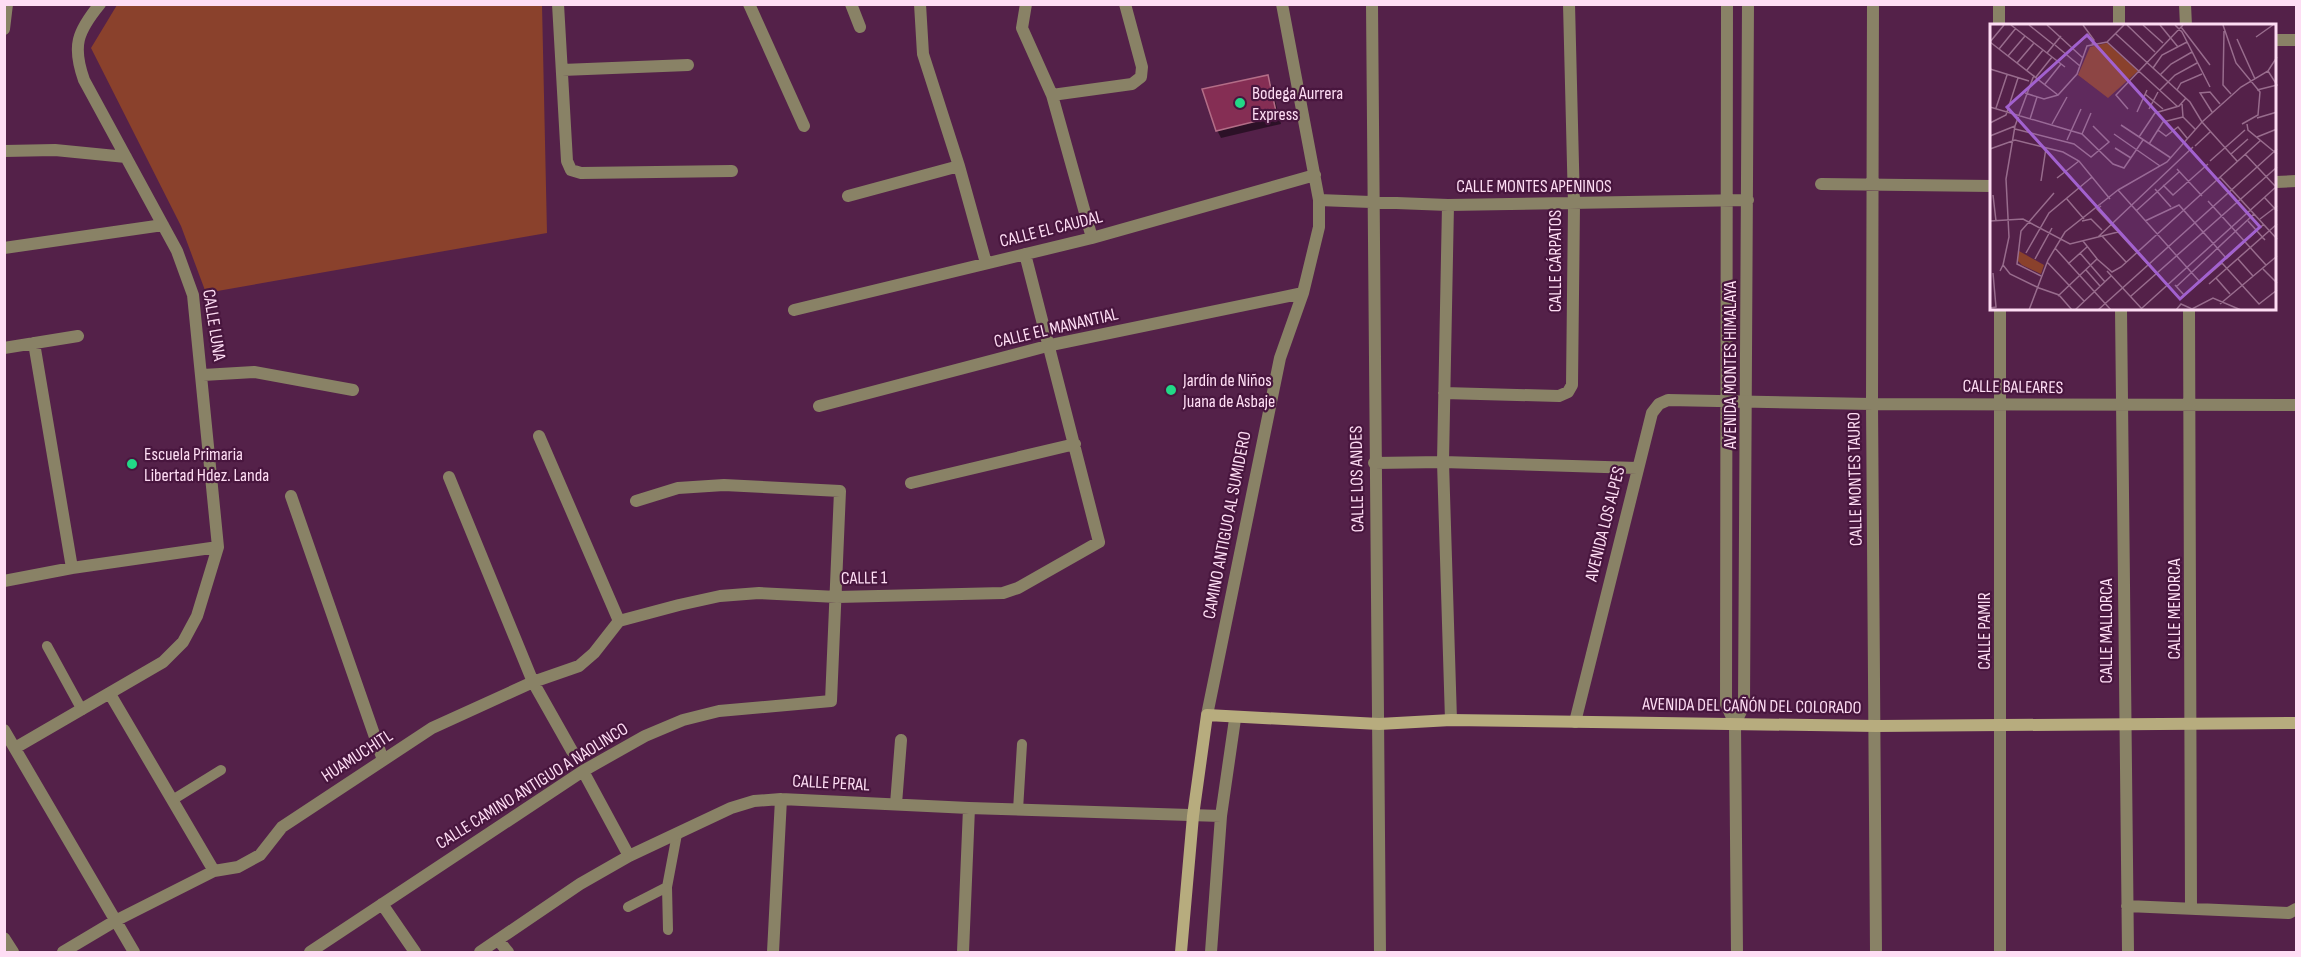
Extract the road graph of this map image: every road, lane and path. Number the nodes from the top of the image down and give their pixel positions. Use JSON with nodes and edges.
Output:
{"nodes":[{"id":1,"x":7,"y":4,"type":"edge"},
{"id":2,"x":86,"y":4,"type":"edge"},
{"id":3,"x":99,"y":4,"type":"edge"},
{"id":4,"x":558,"y":4,"type":"edge"},
{"id":5,"x":749,"y":4,"type":"edge"},
{"id":6,"x":851,"y":4,"type":"edge"},
{"id":7,"x":1026,"y":4,"type":"edge"},
{"id":8,"x":1125,"y":4,"type":"edge"},
{"id":9,"x":1282,"y":4,"type":"edge"},
{"id":10,"x":1372,"y":4,"type":"edge"},
{"id":11,"x":1569,"y":4,"type":"edge"},
{"id":12,"x":1727,"y":4,"type":"edge"},
{"id":13,"x":1748,"y":4,"type":"edge"},
{"id":14,"x":1873,"y":4,"type":"edge"},
{"id":15,"x":1999,"y":4,"type":"edge"},
{"id":16,"x":2119,"y":4,"type":"edge"},
{"id":17,"x":2185,"y":4,"type":"edge"},
{"id":18,"x":920,"y":8,"type":"edge"},
{"id":19,"x":89,"y":17,"type":"junction"},
{"id":20,"x":1999,"y":24,"type":"edge"},
{"id":21,"x":2119,"y":24,"type":"edge"},
{"id":22,"x":2186,"y":24,"type":"edge"},
{"id":23,"x":860,"y":27,"type":"dead end"},
{"id":24,"x":4,"y":29,"type":"edge"},
{"id":25,"x":2277,"y":40,"type":"edge"},
{"id":26,"x":2296,"y":40,"type":"edge"},
{"id":27,"x":688,"y":65,"type":"dead end"},
{"id":28,"x":562,"y":70,"type":"junction"},
{"id":29,"x":1052,"y":95,"type":"junction"},
{"id":30,"x":804,"y":126,"type":"dead end"},
{"id":31,"x":4,"y":151,"type":"edge"},
{"id":32,"x":126,"y":157,"type":"junction"},
{"id":33,"x":959,"y":166,"type":"junction"},
{"id":34,"x":732,"y":171,"type":"dead end"},
{"id":35,"x":1315,"y":175,"type":"junction"},
{"id":36,"x":2296,"y":181,"type":"edge"},
{"id":37,"x":2277,"y":182,"type":"edge"},
{"id":38,"x":1872,"y":183,"type":"junction"},
{"id":39,"x":1821,"y":184,"type":"dead end"},
{"id":40,"x":1990,"y":186,"type":"edge"},
{"id":41,"x":848,"y":196,"type":"dead end"},
{"id":42,"x":1319,"y":200,"type":"junction"},
{"id":43,"x":1748,"y":200,"type":"junction"},
{"id":44,"x":1726,"y":201,"type":"junction"},
{"id":45,"x":1375,"y":202,"type":"junction"},
{"id":46,"x":1448,"y":205,"type":"junction"},
{"id":47,"x":1574,"y":205,"type":"junction"},
{"id":48,"x":163,"y":225,"type":"junction"},
{"id":49,"x":1092,"y":238,"type":"junction"},
{"id":50,"x":4,"y":248,"type":"edge"},
{"id":51,"x":1025,"y":254,"type":"junction"},
{"id":52,"x":986,"y":263,"type":"junction"},
{"id":53,"x":1303,"y":293,"type":"junction"},
{"id":54,"x":794,"y":310,"type":"dead end"},
{"id":55,"x":2000,"y":310,"type":"edge"},
{"id":56,"x":2121,"y":310,"type":"edge"},
{"id":57,"x":2189,"y":310,"type":"edge"},
{"id":58,"x":78,"y":336,"type":"dead end"},
{"id":59,"x":34,"y":343,"type":"junction"},
{"id":60,"x":1051,"y":345,"type":"junction"},
{"id":61,"x":4,"y":348,"type":"edge"},
{"id":62,"x":203,"y":375,"type":"junction"},
{"id":63,"x":353,"y":390,"type":"dead end"},
{"id":64,"x":1444,"y":393,"type":"junction"},
{"id":65,"x":1728,"y":402,"type":"junction"},
{"id":66,"x":1748,"y":402,"type":"junction"},
{"id":67,"x":1872,"y":404,"type":"junction"},
{"id":68,"x":2002,"y":404,"type":"junction"},
{"id":69,"x":2191,"y":404,"type":"junction"},
{"id":70,"x":2296,"y":405,"type":"edge"},
{"id":71,"x":819,"y":406,"type":"dead end"},
{"id":72,"x":2123,"y":406,"type":"junction"},
{"id":73,"x":539,"y":436,"type":"dead end"},
{"id":74,"x":1075,"y":444,"type":"junction"},
{"id":75,"x":1443,"y":462,"type":"junction"},
{"id":76,"x":1374,"y":463,"type":"junction"},
{"id":77,"x":1637,"y":468,"type":"junction"},
{"id":78,"x":449,"y":477,"type":"dead end"},
{"id":79,"x":911,"y":483,"type":"dead end"},
{"id":80,"x":291,"y":496,"type":"dead end"},
{"id":81,"x":636,"y":501,"type":"dead end"},
{"id":82,"x":218,"y":547,"type":"junction"},
{"id":83,"x":72,"y":568,"type":"junction"},
{"id":84,"x":4,"y":580,"type":"edge"},
{"id":85,"x":837,"y":597,"type":"junction"},
{"id":86,"x":619,"y":621,"type":"junction"},
{"id":87,"x":47,"y":646,"type":"dead end"},
{"id":88,"x":533,"y":682,"type":"junction"},
{"id":89,"x":110,"y":694,"type":"junction"},
{"id":90,"x":82,"y":710,"type":"junction"},
{"id":91,"x":1207,"y":715,"type":"junction"},
{"id":92,"x":1235,"y":719,"type":"junction"},
{"id":93,"x":1451,"y":720,"type":"junction"},
{"id":94,"x":1575,"y":722,"type":"junction"},
{"id":95,"x":2296,"y":723,"type":"edge"},
{"id":96,"x":1379,"y":724,"type":"junction"},
{"id":97,"x":1735,"y":724,"type":"junction"},
{"id":98,"x":2124,"y":724,"type":"junction"},
{"id":99,"x":2192,"y":724,"type":"junction"},
{"id":100,"x":2002,"y":725,"type":"junction"},
{"id":101,"x":1875,"y":726,"type":"junction"},
{"id":102,"x":4,"y":730,"type":"edge"},
{"id":103,"x":901,"y":740,"type":"dead end"},
{"id":104,"x":1022,"y":744,"type":"dead end"},
{"id":105,"x":15,"y":748,"type":"junction"},
{"id":106,"x":572,"y":751,"type":"dead end"},
{"id":107,"x":382,"y":760,"type":"junction"},
{"id":108,"x":220,"y":770,"type":"dead end"},
{"id":109,"x":583,"y":771,"type":"junction"},
{"id":110,"x":781,"y":798,"type":"junction"},
{"id":111,"x":174,"y":799,"type":"junction"},
{"id":112,"x":896,"y":804,"type":"junction"},
{"id":113,"x":969,"y":808,"type":"junction"},
{"id":114,"x":1018,"y":810,"type":"junction"},
{"id":115,"x":1193,"y":816,"type":"junction"},
{"id":116,"x":1221,"y":816,"type":"junction"},
{"id":117,"x":677,"y":834,"type":"junction"},
{"id":118,"x":629,"y":856,"type":"junction"},
{"id":119,"x":214,"y":871,"type":"junction"},
{"id":120,"x":667,"y":887,"type":"junction"},
{"id":121,"x":382,"y":904,"type":"junction"},
{"id":122,"x":2127,"y":906,"type":"junction"},
{"id":123,"x":628,"y":907,"type":"dead end"},
{"id":124,"x":2191,"y":909,"type":"junction"},
{"id":125,"x":2296,"y":909,"type":"edge"},
{"id":126,"x":115,"y":921,"type":"junction"},
{"id":127,"x":668,"y":930,"type":"dead end"},
{"id":128,"x":4,"y":938,"type":"edge"},
{"id":129,"x":498,"y":940,"type":"junction"},
{"id":130,"x":13,"y":952,"type":"edge"},
{"id":131,"x":63,"y":952,"type":"edge"},
{"id":132,"x":134,"y":952,"type":"edge"},
{"id":133,"x":309,"y":952,"type":"edge"},
{"id":134,"x":415,"y":952,"type":"edge"},
{"id":135,"x":480,"y":952,"type":"edge"},
{"id":136,"x":508,"y":952,"type":"edge"},
{"id":137,"x":773,"y":952,"type":"edge"},
{"id":138,"x":963,"y":952,"type":"edge"},
{"id":139,"x":1182,"y":952,"type":"edge"},
{"id":140,"x":1211,"y":952,"type":"edge"},
{"id":141,"x":1380,"y":952,"type":"edge"},
{"id":142,"x":1737,"y":952,"type":"edge"},
{"id":143,"x":1875,"y":952,"type":"edge"},
{"id":144,"x":2000,"y":952,"type":"edge"},
{"id":145,"x":2128,"y":952,"type":"edge"}],
"edges":[{"from":1,"to":24,"type":"street"},
{"from":2,"to":19,"type":"street"},
{"from":3,"to":19,"type":"street","name":"CALLE LUNA"},
{"from":4,"to":28,"type":"street"},
{"from":5,"to":30,"type":"street"},
{"from":6,"to":23,"type":"street"},
{"from":7,"to":29,"type":"street"},
{"from":8,"to":29,"type":"street"},
{"from":9,"to":35,"type":"street","name":"CAMINO ANTIGUO AL SUMIDERO"},
{"from":10,"to":45,"type":"street","name":"CALLE LOS ANDES"},
{"from":11,"to":47,"type":"street","name":"CALLE CÁRPATOS"},
{"from":12,"to":44,"type":"street","name":"AVENIDA MONTES HIMALAYA"},
{"from":13,"to":43,"type":"street","name":"AVENIDA MONTES HIMALAYA"},
{"from":14,"to":38,"type":"street","name":"CALLE MONTES TAURO"},
{"from":15,"to":20,"type":"street"},
{"from":16,"to":21,"type":"street"},
{"from":17,"to":22,"type":"street"},
{"from":18,"to":33,"type":"street"},
{"from":19,"to":32,"type":"street","name":"CALLE LUNA"},
{"from":25,"to":26,"type":"street"},
{"from":27,"to":28,"type":"street"},
{"from":28,"to":34,"type":"street"},
{"from":29,"to":49,"type":"street"},
{"from":31,"to":32,"type":"street"},
{"from":32,"to":48,"type":"street","name":"CALLE LUNA"},
{"from":33,"to":41,"type":"street"},
{"from":33,"to":52,"type":"street"},
{"from":35,"to":42,"type":"street","name":"CAMINO ANTIGUO AL SUMIDERO"},
{"from":35,"to":49,"type":"street","name":"CALLE EL CAUDAL"},
{"from":36,"to":37,"type":"street"},
{"from":38,"to":39,"type":"street"},
{"from":38,"to":40,"type":"street"},
{"from":38,"to":67,"type":"street","name":"CALLE MONTES TAURO"},
{"from":42,"to":45,"type":"street","name":"CALLE MONTES APENINOS"},
{"from":42,"to":53,"type":"street","name":"CAMINO ANTIGUO AL SUMIDERO"},
{"from":43,"to":44,"type":"street","name":"CALLE MONTES APENINOS"},
{"from":43,"to":66,"type":"street","name":"AVENIDA MONTES HIMALAYA"},
{"from":44,"to":47,"type":"street","name":"CALLE MONTES APENINOS"},
{"from":44,"to":65,"type":"street","name":"AVENIDA MONTES HIMALAYA"},
{"from":45,"to":46,"type":"street","name":"CALLE MONTES APENINOS"},
{"from":45,"to":76,"type":"street","name":"CALLE LOS ANDES"},
{"from":46,"to":47,"type":"street","name":"CALLE MONTES APENINOS"},
{"from":46,"to":64,"type":"street"},
{"from":47,"to":64,"type":"street","name":"CALLE CÁRPATOS"},
{"from":48,"to":50,"type":"street"},
{"from":48,"to":62,"type":"street","name":"CALLE LUNA"},
{"from":49,"to":51,"type":"street","name":"CALLE EL CAUDAL"},
{"from":51,"to":52,"type":"street","name":"CALLE EL CAUDAL"},
{"from":51,"to":60,"type":"street"},
{"from":52,"to":54,"type":"street","name":"CALLE EL CAUDAL"},
{"from":53,"to":60,"type":"street","name":"CALLE EL MANANTIAL"},
{"from":53,"to":91,"type":"street","name":"CAMINO ANTIGUO AL SUMIDERO"},
{"from":55,"to":68,"type":"street","name":"CALLE PAMIR"},
{"from":56,"to":72,"type":"street","name":"CALLE MALLORCA"},
{"from":57,"to":69,"type":"street","name":"CALLE MENORCA"},
{"from":58,"to":59,"type":"street"},
{"from":59,"to":61,"type":"street"},
{"from":59,"to":83,"type":"street"},
{"from":60,"to":71,"type":"street","name":"CALLE EL MANANTIAL"},
{"from":60,"to":74,"type":"street"},
{"from":62,"to":63,"type":"street"},
{"from":62,"to":82,"type":"street","name":"CALLE LUNA"},
{"from":64,"to":75,"type":"street"},
{"from":65,"to":66,"type":"street","name":"CALLE BALEARES"},
{"from":65,"to":77,"type":"street","name":"AVENIDA LOS ALPES"},
{"from":65,"to":97,"type":"street","name":"AVENIDA MONTES HIMALAYA"},
{"from":66,"to":67,"type":"street","name":"CALLE BALEARES"},
{"from":66,"to":97,"type":"street","name":"AVENIDA MONTES HIMALAYA"},
{"from":67,"to":68,"type":"street","name":"CALLE BALEARES"},
{"from":67,"to":101,"type":"street","name":"CALLE MONTES TAURO"},
{"from":68,"to":72,"type":"street","name":"CALLE BALEARES"},
{"from":68,"to":100,"type":"street","name":"CALLE PAMIR"},
{"from":69,"to":70,"type":"street","name":"CALLE BALEARES"},
{"from":69,"to":72,"type":"street","name":"CALLE BALEARES"},
{"from":69,"to":99,"type":"street","name":"CALLE MENORCA"},
{"from":72,"to":98,"type":"street","name":"CALLE MALLORCA"},
{"from":73,"to":86,"type":"street"},
{"from":74,"to":79,"type":"street"},
{"from":74,"to":85,"type":"street","name":"CALLE 1"},
{"from":75,"to":76,"type":"street"},
{"from":75,"to":77,"type":"street"},
{"from":75,"to":93,"type":"street"},
{"from":76,"to":96,"type":"street","name":"CALLE LOS ANDES"},
{"from":77,"to":94,"type":"street","name":"AVENIDA LOS ALPES"},
{"from":78,"to":88,"type":"street"},
{"from":80,"to":107,"type":"street"},
{"from":81,"to":85,"type":"street"},
{"from":82,"to":83,"type":"street"},
{"from":82,"to":89,"type":"street","name":"CALLE LUNA"},
{"from":83,"to":84,"type":"street"},
{"from":85,"to":86,"type":"street","name":"CALLE 1"},
{"from":85,"to":109,"type":"street","name":"CALLE CAMINO ANTIGUO A NAOLINCO"},
{"from":86,"to":88,"type":"street","name":"HUAMUCHITL"},
{"from":87,"to":90,"type":"lane"},
{"from":88,"to":106,"type":"street"},
{"from":88,"to":107,"type":"street","name":"HUAMUCHITL"},
{"from":89,"to":90,"type":"street","name":"CALLE LUNA"},
{"from":89,"to":111,"type":"street"},
{"from":90,"to":105,"type":"street","name":"CALLE LUNA"},
{"from":91,"to":92,"type":"main road","name":"AVENIDA DEL CAÑÓN DEL COLORADO"},
{"from":91,"to":115,"type":"main road","name":"CAMINO ANTIGUO AL SUMIDERO"},
{"from":92,"to":96,"type":"main road","name":"AVENIDA DEL CAÑÓN DEL COLORADO"},
{"from":92,"to":116,"type":"street"},
{"from":93,"to":94,"type":"main road","name":"AVENIDA DEL CAÑÓN DEL COLORADO"},
{"from":93,"to":96,"type":"main road","name":"AVENIDA DEL CAÑÓN DEL COLORADO"},
{"from":94,"to":97,"type":"main road","name":"AVENIDA DEL CAÑÓN DEL COLORADO"},
{"from":95,"to":99,"type":"main road","name":"AVENIDA DEL CAÑÓN DEL COLORADO"},
{"from":96,"to":141,"type":"street","name":"CALLE LOS ANDES"},
{"from":97,"to":101,"type":"main road","name":"AVENIDA DEL CAÑÓN DEL COLORADO"},
{"from":97,"to":142,"type":"street","name":"AVENIDA MONTES HIMALAYA"},
{"from":98,"to":99,"type":"main road","name":"AVENIDA DEL CAÑÓN DEL COLORADO"},
{"from":98,"to":100,"type":"main road","name":"AVENIDA DEL CAÑÓN DEL COLORADO"},
{"from":98,"to":122,"type":"street","name":"CALLE MALLORCA"},
{"from":99,"to":124,"type":"street","name":"CALLE MENORCA"},
{"from":100,"to":101,"type":"main road","name":"AVENIDA DEL CAÑÓN DEL COLORADO"},
{"from":100,"to":144,"type":"street","name":"CALLE PAMIR"},
{"from":101,"to":143,"type":"street","name":"CALLE MONTES TAURO"},
{"from":102,"to":105,"type":"street"},
{"from":103,"to":112,"type":"street"},
{"from":104,"to":114,"type":"lane"},
{"from":105,"to":126,"type":"street"},
{"from":107,"to":119,"type":"street","name":"HUAMUCHITL"},
{"from":108,"to":111,"type":"lane"},
{"from":109,"to":118,"type":"street"},
{"from":109,"to":121,"type":"street","name":"CALLE CAMINO ANTIGUO A NAOLINCO"},
{"from":110,"to":112,"type":"street","name":"CALLE PERAL"},
{"from":110,"to":117,"type":"street","name":"CALLE PERAL"},
{"from":110,"to":137,"type":"street"},
{"from":111,"to":119,"type":"street"},
{"from":112,"to":113,"type":"street","name":"CALLE PERAL"},
{"from":113,"to":114,"type":"street","name":"CALLE PERAL"},
{"from":113,"to":138,"type":"street"},
{"from":114,"to":115,"type":"street","name":"CALLE PERAL"},
{"from":115,"to":116,"type":"street","name":"CALLE PERAL"},
{"from":115,"to":139,"type":"main road","name":"CAMINO ANTIGUO AL SUMIDERO"},
{"from":116,"to":140,"type":"street"},
{"from":117,"to":118,"type":"street","name":"CALLE PERAL"},
{"from":117,"to":120,"type":"lane"},
{"from":118,"to":129,"type":"street","name":"CALLE PERAL"},
{"from":119,"to":126,"type":"street","name":"HUAMUCHITL"},
{"from":120,"to":123,"type":"lane"},
{"from":120,"to":127,"type":"lane"},
{"from":121,"to":133,"type":"street","name":"CALLE CAMINO ANTIGUO A NAOLINCO"},
{"from":121,"to":134,"type":"street"},
{"from":122,"to":124,"type":"street"},
{"from":122,"to":145,"type":"street","name":"CALLE MALLORCA"},
{"from":124,"to":125,"type":"street"},
{"from":126,"to":131,"type":"street","name":"HUAMUCHITL"},
{"from":126,"to":132,"type":"street"},
{"from":128,"to":130,"type":"street"},
{"from":129,"to":135,"type":"street","name":"CALLE PERAL"},
{"from":129,"to":136,"type":"street"}]}
